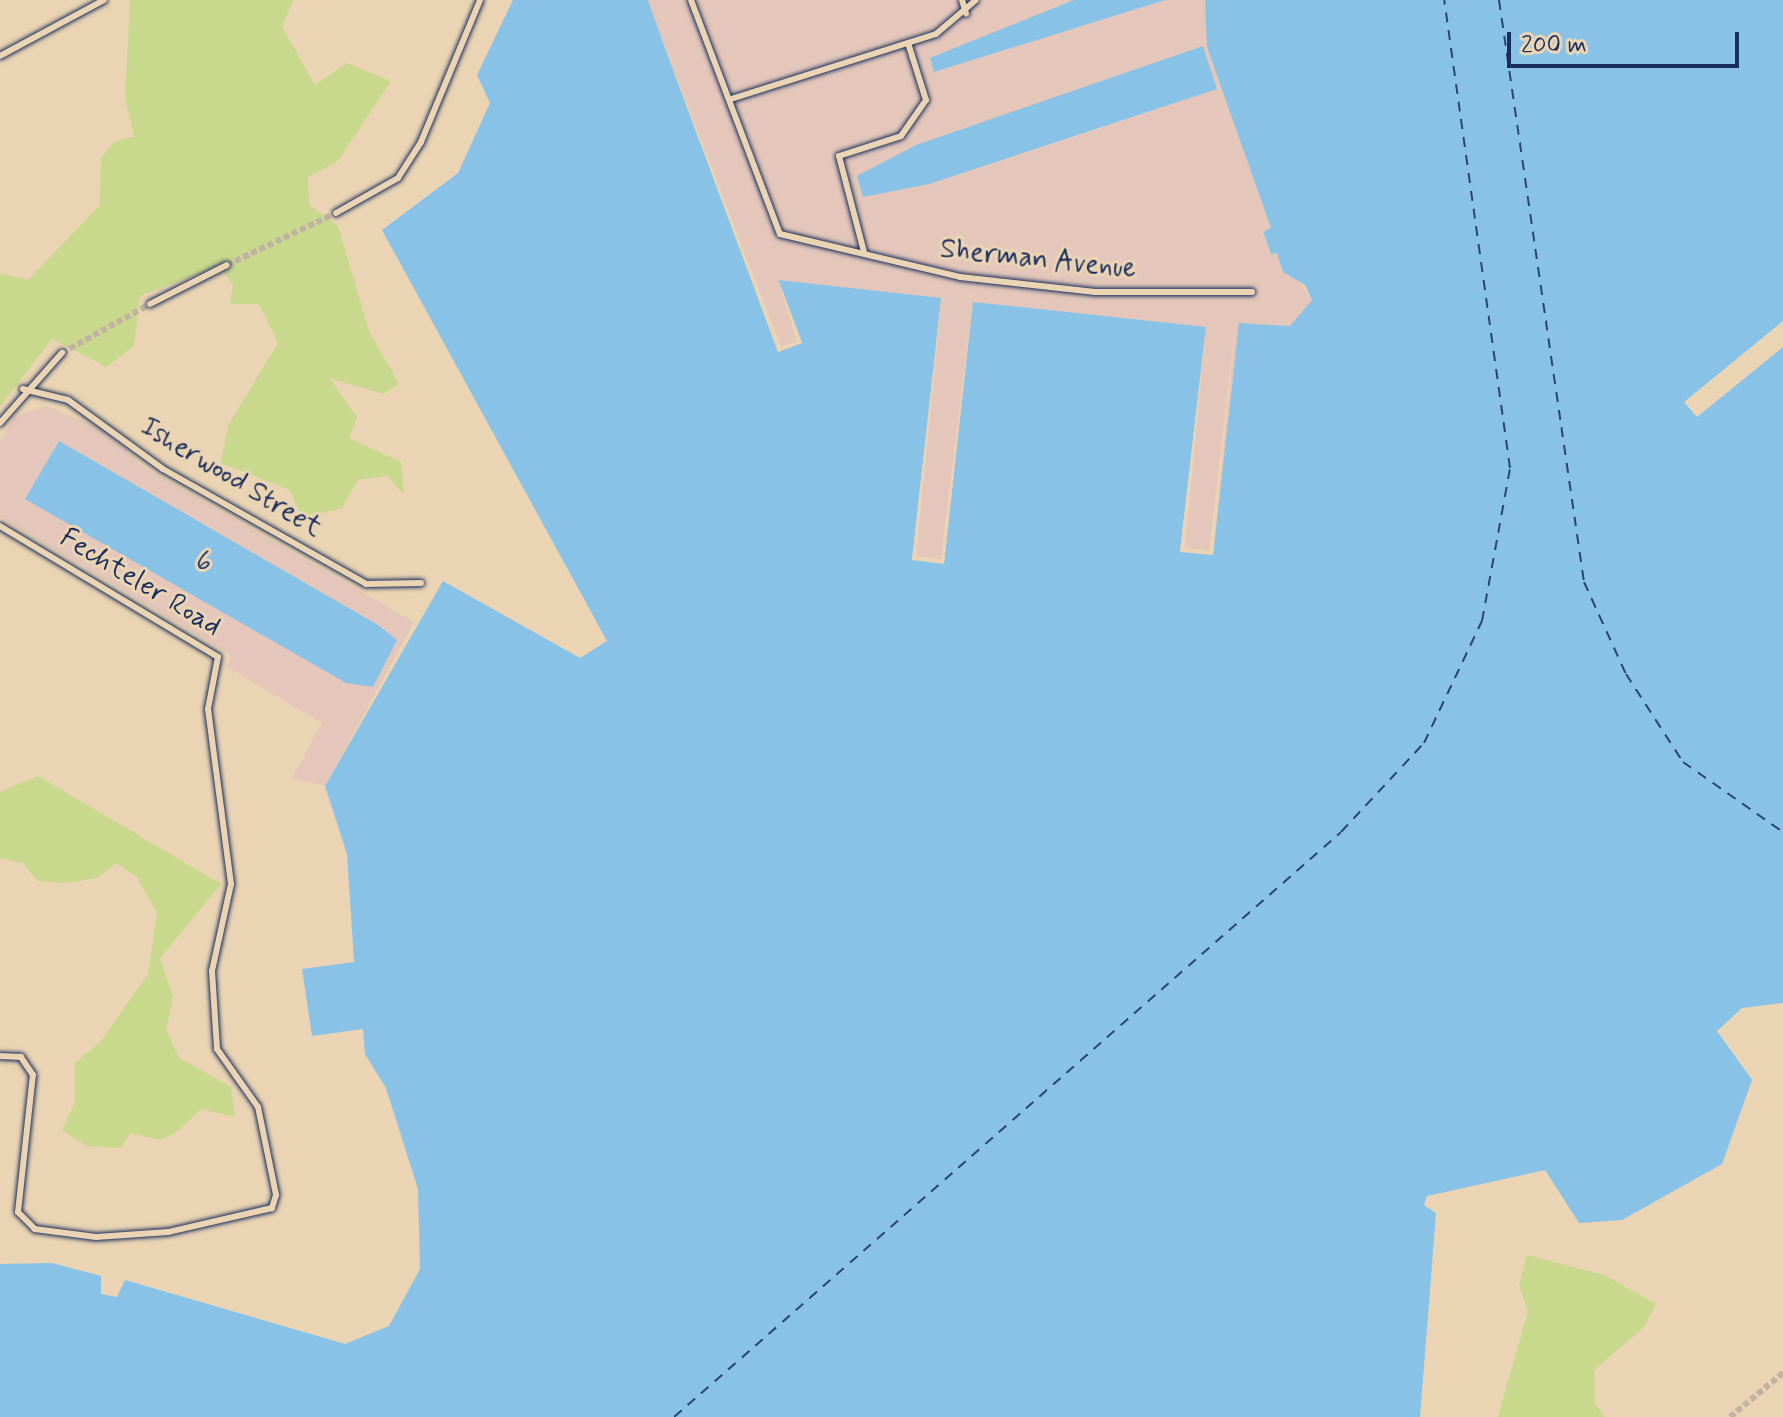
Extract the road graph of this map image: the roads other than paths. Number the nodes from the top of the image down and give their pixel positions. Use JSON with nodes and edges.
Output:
{"nodes":[{"id":1,"x":104,"y":0,"type":"edge"},
{"id":2,"x":480,"y":0,"type":"edge"},
{"id":3,"x":691,"y":0,"type":"edge"},
{"id":4,"x":962,"y":0,"type":"edge"},
{"id":5,"x":976,"y":0,"type":"edge"},
{"id":6,"x":966,"y":13,"type":"junction"},
{"id":7,"x":908,"y":43,"type":"junction"},
{"id":8,"x":0,"y":56,"type":"edge"},
{"id":9,"x":731,"y":99,"type":"junction"},
{"id":10,"x":336,"y":213,"type":"tunnel mouth"},
{"id":11,"x":864,"y":252,"type":"junction"},
{"id":12,"x":227,"y":265,"type":"tunnel mouth"},
{"id":13,"x":1252,"y":292,"type":"dead end"},
{"id":14,"x":150,"y":304,"type":"tunnel mouth"},
{"id":15,"x":62,"y":353,"type":"tunnel mouth"},
{"id":16,"x":23,"y":389,"type":"junction"},
{"id":17,"x":0,"y":423,"type":"edge"},
{"id":18,"x":0,"y":526,"type":"edge"},
{"id":19,"x":421,"y":583,"type":"dead end"},
{"id":20,"x":0,"y":1056,"type":"edge"}],
"edges":[{"from":1,"to":8,"type":"street"},
{"from":2,"to":10,"type":"street"},
{"from":3,"to":9,"type":"street"},
{"from":4,"to":6,"type":"street"},
{"from":5,"to":6,"type":"street"},
{"from":6,"to":7,"type":"street"},
{"from":7,"to":9,"type":"street"},
{"from":7,"to":11,"type":"street"},
{"from":9,"to":11,"type":"street","name":"Sherman Avenue"},
{"from":11,"to":13,"type":"street","name":"Sherman Avenue"},
{"from":12,"to":14,"type":"street"},
{"from":15,"to":16,"type":"street"},
{"from":16,"to":17,"type":"street"},
{"from":16,"to":19,"type":"street","name":"Isherwood Street"},
{"from":18,"to":20,"type":"street","name":"Fechteler Road"}]}
